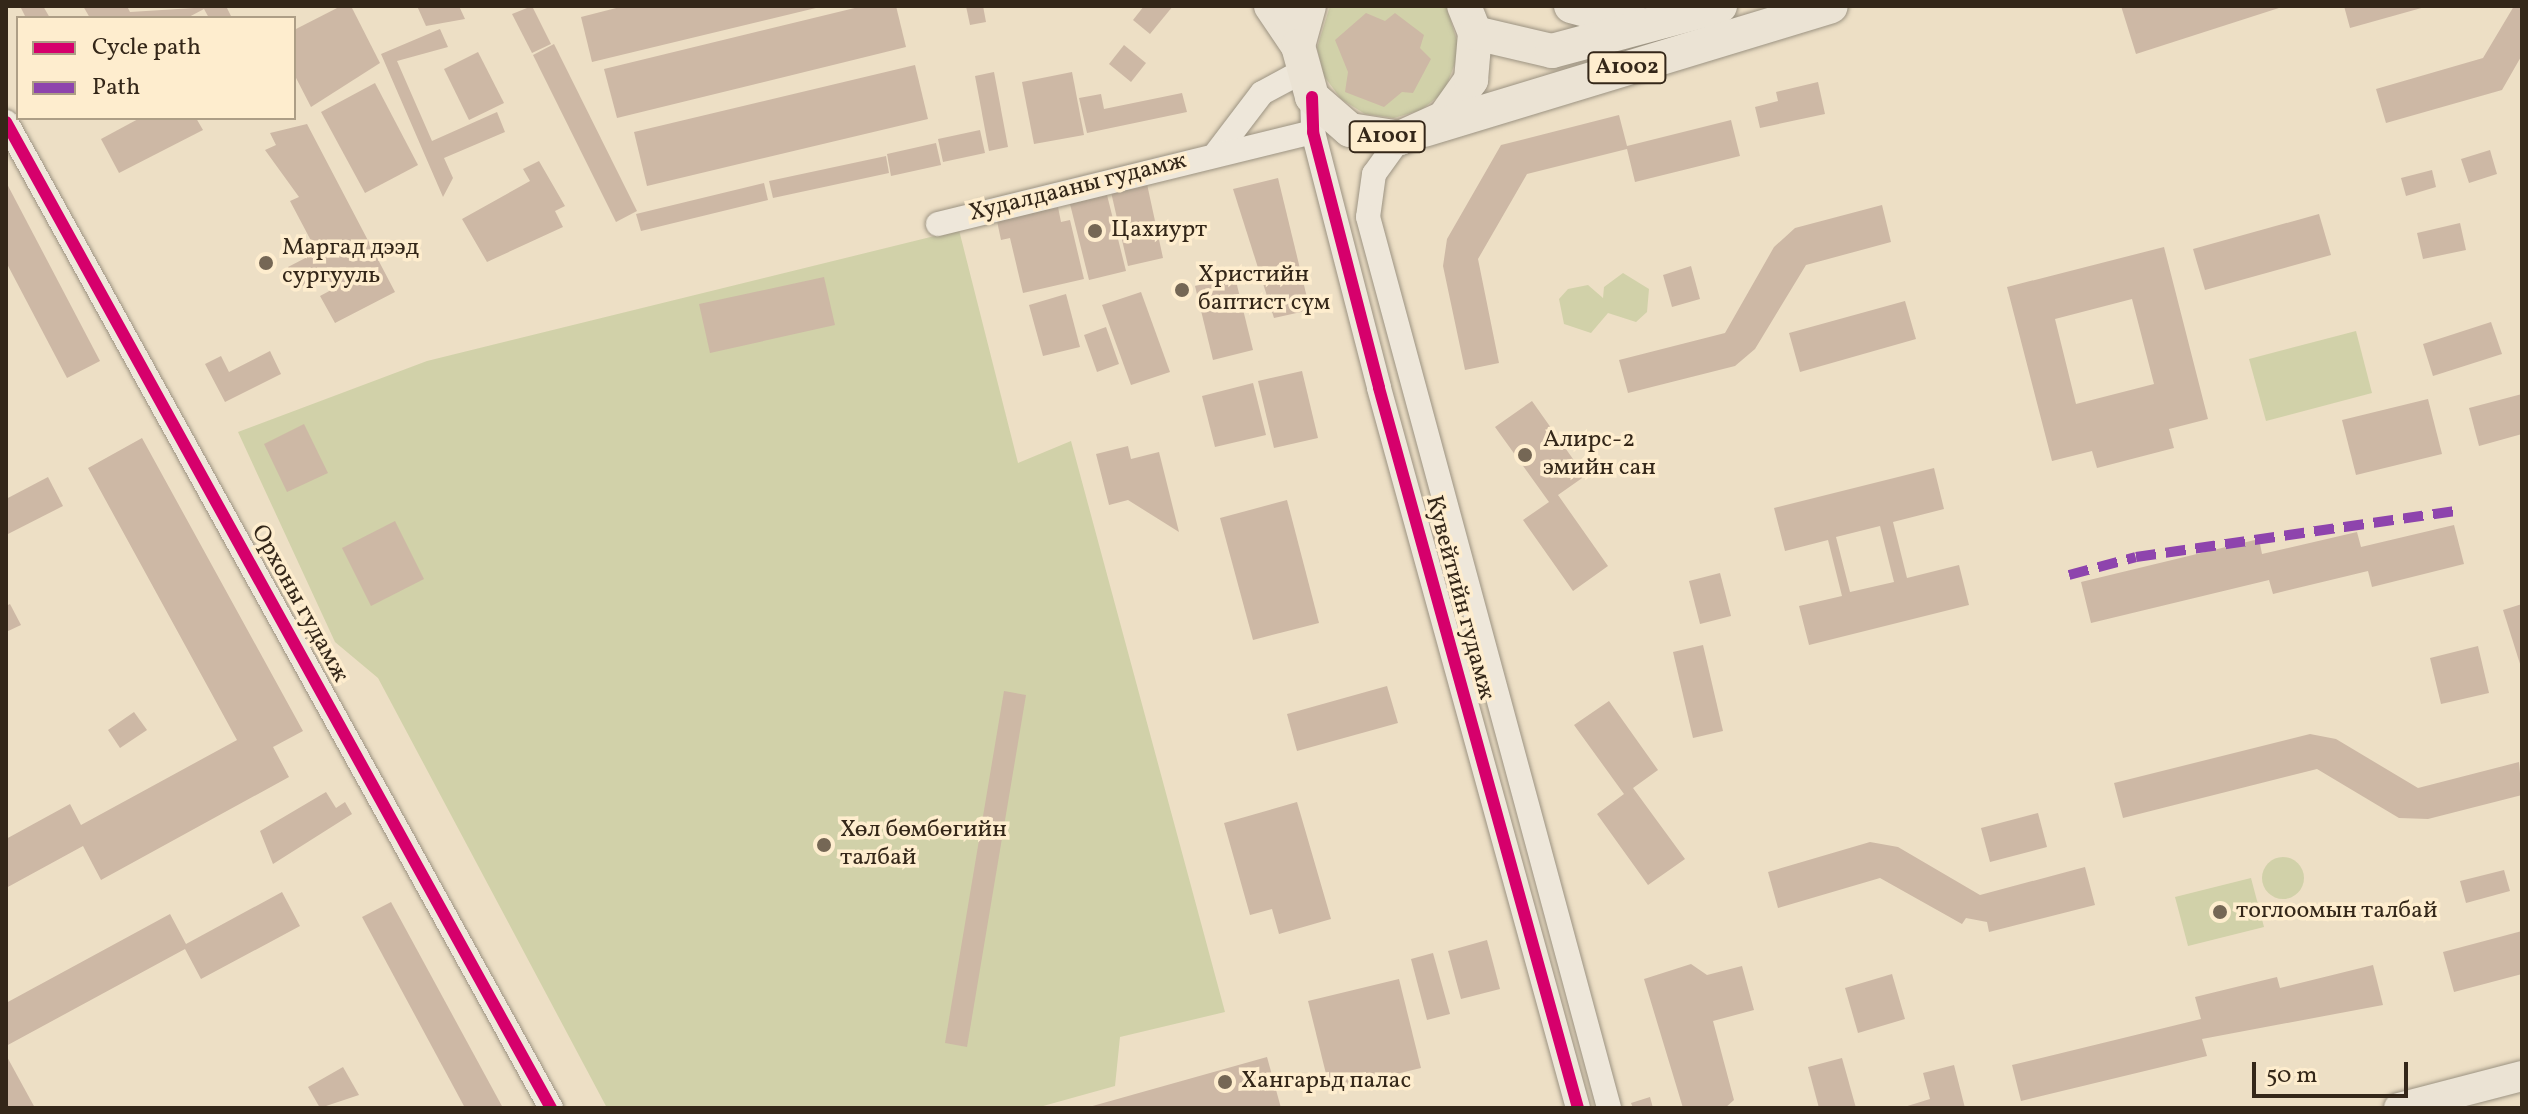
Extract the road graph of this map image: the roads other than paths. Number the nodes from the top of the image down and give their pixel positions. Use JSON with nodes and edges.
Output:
{"nodes":[{"id":1,"x":1271,"y":6,"type":"edge"},
{"id":2,"x":1309,"y":6,"type":"edge"},
{"id":3,"x":1571,"y":6,"type":"edge"},
{"id":4,"x":1720,"y":6,"type":"edge"},
{"id":5,"x":1831,"y":6,"type":"edge"},
{"id":6,"x":1472,"y":16,"type":"edge"},
{"id":7,"x":1654,"y":26,"type":"junction"},
{"id":8,"x":1303,"y":72,"type":"junction"},
{"id":9,"x":6,"y":122,"type":"edge"},
{"id":10,"x":1313,"y":132,"type":"junction"},
{"id":11,"x":1412,"y":134,"type":"junction"},
{"id":12,"x":1217,"y":152,"type":"junction"},
{"id":13,"x":938,"y":224,"type":"dead end"},
{"id":14,"x":2522,"y":1076,"type":"edge"},
{"id":15,"x":2435,"y":1103,"type":"edge"},
{"id":16,"x":551,"y":1108,"type":"edge"},
{"id":17,"x":1578,"y":1108,"type":"edge"},
{"id":18,"x":1609,"y":1108,"type":"edge"},
{"id":19,"x":2399,"y":1108,"type":"edge"}],
"edges":[{"from":1,"to":8,"type":"highway","number":"A1001"},
{"from":2,"to":8,"type":"highway"},
{"from":3,"to":7,"type":"highway"},
{"from":4,"to":7,"type":"highway","number":"A1002"},
{"from":5,"to":11,"type":"highway","number":"A1002"},
{"from":6,"to":7,"type":"highway","number":"A1002"},
{"from":6,"to":11,"type":"highway","number":"A1001"},
{"from":8,"to":10,"type":"street","name":"Кувейтийн гудамж"},
{"from":8,"to":11,"type":"highway","number":"A1001"},
{"from":8,"to":12,"type":"street","name":"Худалдааны гудамж"},
{"from":9,"to":16,"type":"street","name":"Орхоны гудамж"},
{"from":10,"to":12,"type":"street","name":"Худалдааны гудамж"},
{"from":10,"to":17,"type":"street","name":"Кувейтийн гудамж"},
{"from":11,"to":18,"type":"street","name":"Кувейтийн гудамж"},
{"from":12,"to":13,"type":"street","name":"Худалдааны гудамж"},
{"from":14,"to":15,"type":"main road"},
{"from":15,"to":19,"type":"main road"}]}
